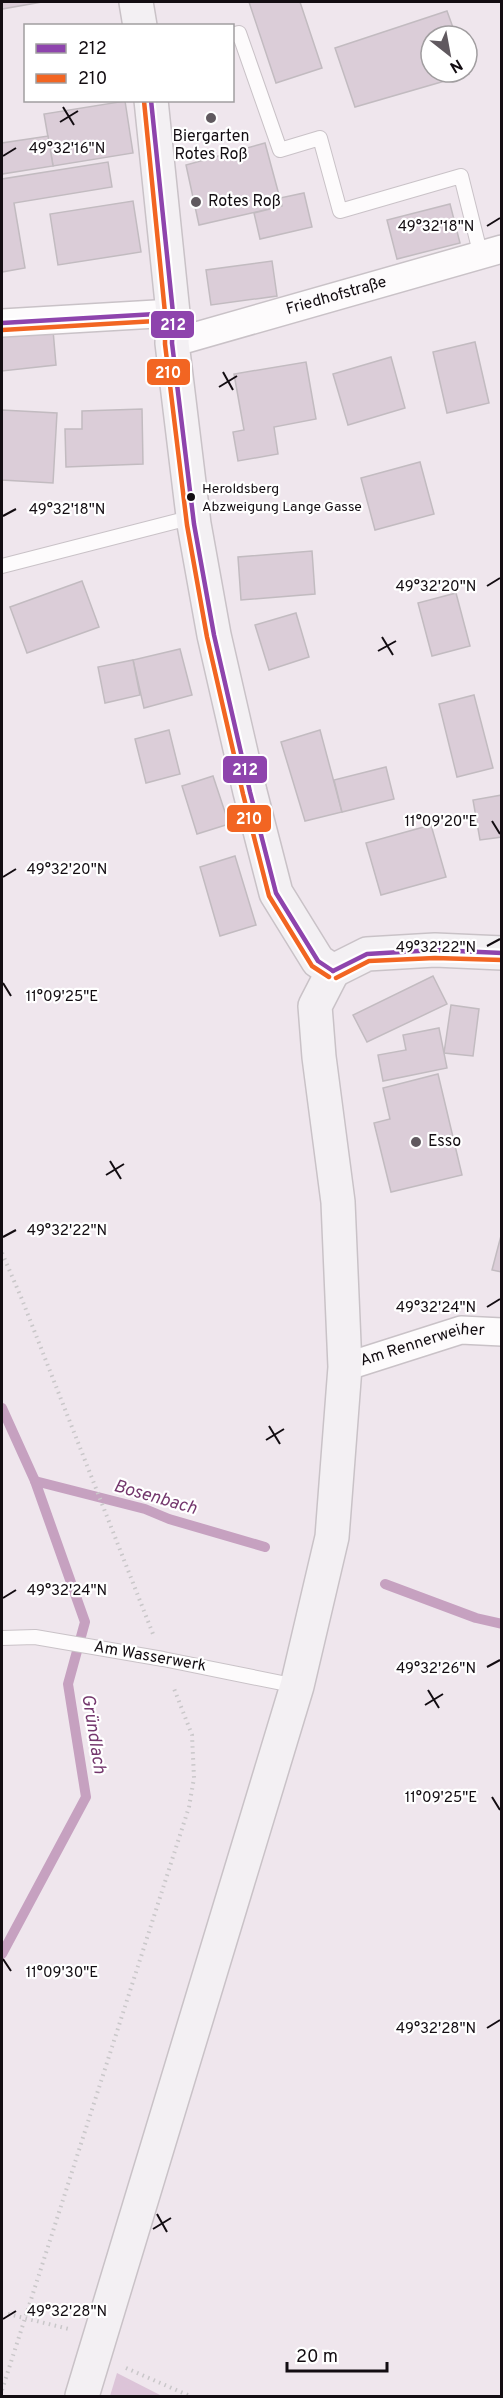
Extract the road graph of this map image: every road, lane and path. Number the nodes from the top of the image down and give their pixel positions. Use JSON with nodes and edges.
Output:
{"nodes":[{"id":1,"x":136,"y":2,"type":"edge"},
{"id":2,"x":140,"y":24,"type":"edge"},
{"id":3,"x":234,"y":34,"type":"edge"},
{"id":4,"x":151,"y":102,"type":"edge"},
{"id":5,"x":491,"y":252,"type":"edge"},
{"id":6,"x":2,"y":323,"type":"edge"},
{"id":7,"x":173,"y":328,"type":"junction"},
{"id":8,"x":194,"y":517,"type":"junction"},
{"id":9,"x":2,"y":566,"type":"edge"},
{"id":10,"x":501,"y":953,"type":"edge"},
{"id":11,"x":333,"y":971,"type":"junction"},
{"id":12,"x":2,"y":1253,"type":"edge"},
{"id":13,"x":501,"y":1332,"type":"edge"},
{"id":14,"x":345,"y":1367,"type":"junction"},
{"id":15,"x":2,"y":1638,"type":"edge"},
{"id":16,"x":163,"y":1659,"type":"junction"},
{"id":17,"x":297,"y":1686,"type":"junction"},
{"id":18,"x":8,"y":2314,"type":"dead end"},
{"id":19,"x":24,"y":2318,"type":"junction"},
{"id":20,"x":98,"y":2345,"type":"junction"},
{"id":21,"x":2,"y":2390,"type":"edge"},
{"id":22,"x":82,"y":2397,"type":"edge"},
{"id":23,"x":190,"y":2397,"type":"edge"}],
"edges":[{"from":1,"to":2,"type":"main road"},
{"from":3,"to":5,"type":"lane"},
{"from":4,"to":7,"type":"main road"},
{"from":5,"to":7,"type":"street","name":"Friedhofstraße"},
{"from":6,"to":7,"type":"street","name":"Friedhofstraße"},
{"from":7,"to":8,"type":"main road"},
{"from":8,"to":9,"type":"lane"},
{"from":8,"to":11,"type":"main road"},
{"from":10,"to":11,"type":"main road"},
{"from":11,"to":14,"type":"main road"},
{"from":12,"to":16,"type":"path"},
{"from":13,"to":14,"type":"street","name":"Am Rennerweiher"},
{"from":14,"to":17,"type":"main road"},
{"from":15,"to":16,"type":"lane","name":"Am Wasserwerk"},
{"from":16,"to":17,"type":"lane","name":"Am Wasserwerk"},
{"from":16,"to":19,"type":"path"},
{"from":17,"to":20,"type":"main road"},
{"from":18,"to":19,"type":"path"},
{"from":19,"to":20,"type":"path"},
{"from":19,"to":21,"type":"path"},
{"from":20,"to":22,"type":"main road"},
{"from":20,"to":23,"type":"path"}]}
